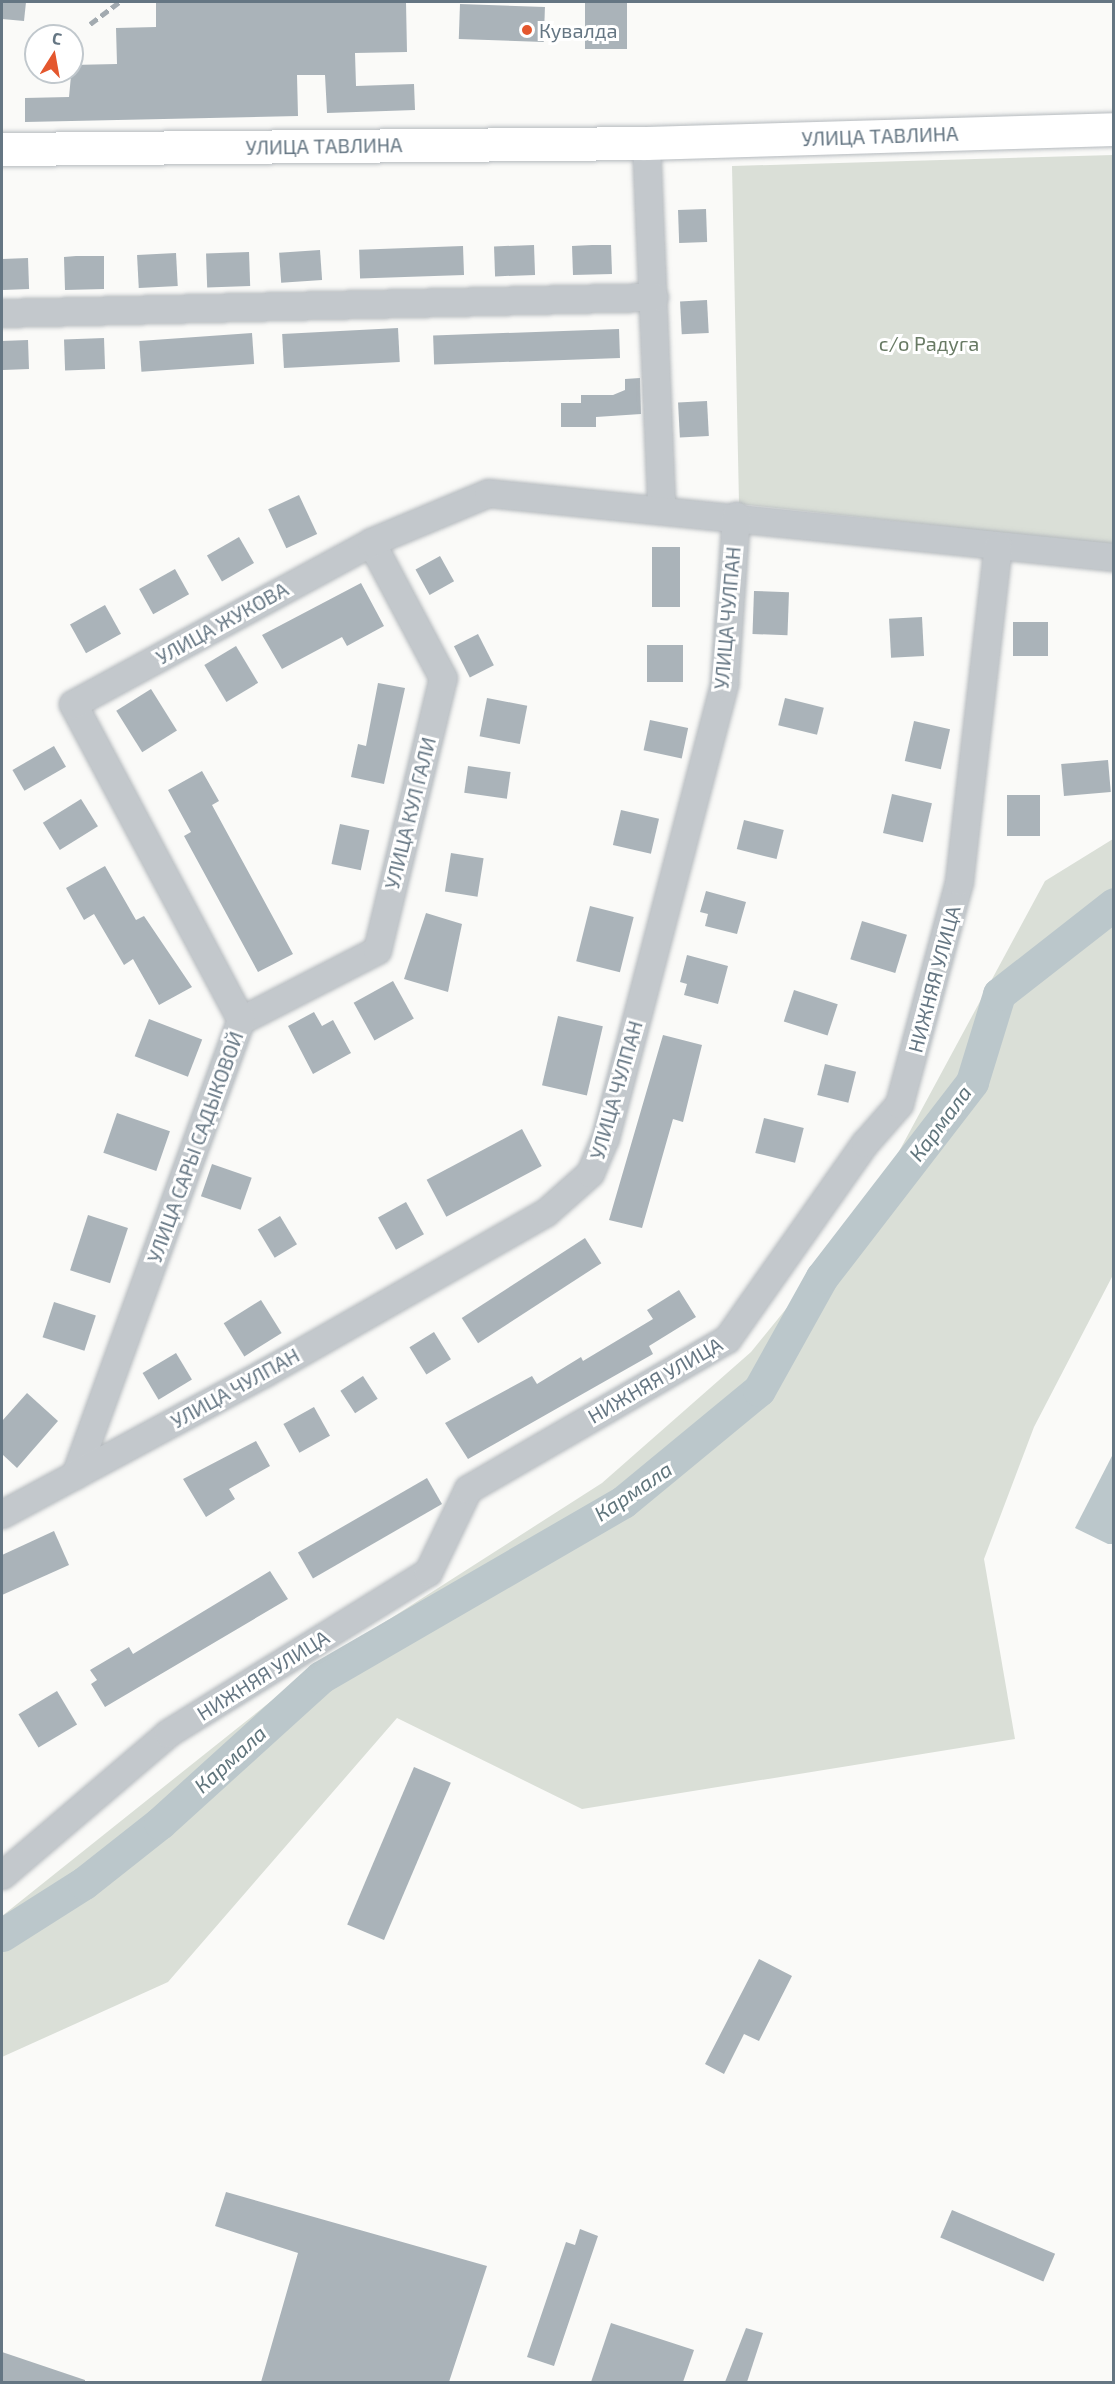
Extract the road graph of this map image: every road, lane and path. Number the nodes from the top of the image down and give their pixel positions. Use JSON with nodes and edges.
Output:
{"nodes":[{"id":1,"x":1113,"y":129,"type":"edge"},
{"id":2,"x":646,"y":143,"type":"junction"},
{"id":3,"x":2,"y":149,"type":"edge"},
{"id":4,"x":654,"y":297,"type":"junction"},
{"id":5,"x":2,"y":313,"type":"edge"},
{"id":6,"x":661,"y":507,"type":"junction"},
{"id":7,"x":736,"y":515,"type":"junction"},
{"id":8,"x":370,"y":542,"type":"junction"},
{"id":9,"x":998,"y":546,"type":"junction"},
{"id":10,"x":1113,"y":557,"type":"edge"},
{"id":11,"x":73,"y":704,"type":"joint"},
{"id":12,"x":241,"y":1020,"type":"junction"},
{"id":13,"x":75,"y":1475,"type":"junction"},
{"id":14,"x":2,"y":1514,"type":"edge"},
{"id":15,"x":2,"y":1875,"type":"edge"}],
"edges":[{"from":1,"to":2,"type":"main road","name":"УЛИЦА ТАВЛИНА"},
{"from":2,"to":3,"type":"main road","name":"УЛИЦА ТАВЛИНА"},
{"from":2,"to":4,"type":"street"},
{"from":4,"to":5,"type":"street"},
{"from":4,"to":6,"type":"street"},
{"from":6,"to":7,"type":"street","name":"УЛИЦА ЖУКОВА"},
{"from":6,"to":8,"type":"street","name":"УЛИЦА ЖУКОВА"},
{"from":7,"to":9,"type":"street","name":"УЛИЦА ЖУКОВА"},
{"from":7,"to":13,"type":"street","name":"УЛИЦА ЧУЛПАН"},
{"from":8,"to":11,"type":"street","name":"УЛИЦА ЖУКОВА"},
{"from":8,"to":12,"type":"street","name":"УЛИЦА КУЛ ГАЛИ"},
{"from":9,"to":10,"type":"street","name":"УЛИЦА ЖУКОВА"},
{"from":9,"to":15,"type":"street","name":"НИЖНЯЯ УЛИЦА"},
{"from":11,"to":12,"type":"street","name":"УЛИЦА САРЫ САДЫКОВОЙ"},
{"from":12,"to":13,"type":"street","name":"УЛИЦА САРЫ САДЫКОВОЙ"},
{"from":13,"to":14,"type":"street","name":"УЛИЦА ЧУЛПАН"}]}
